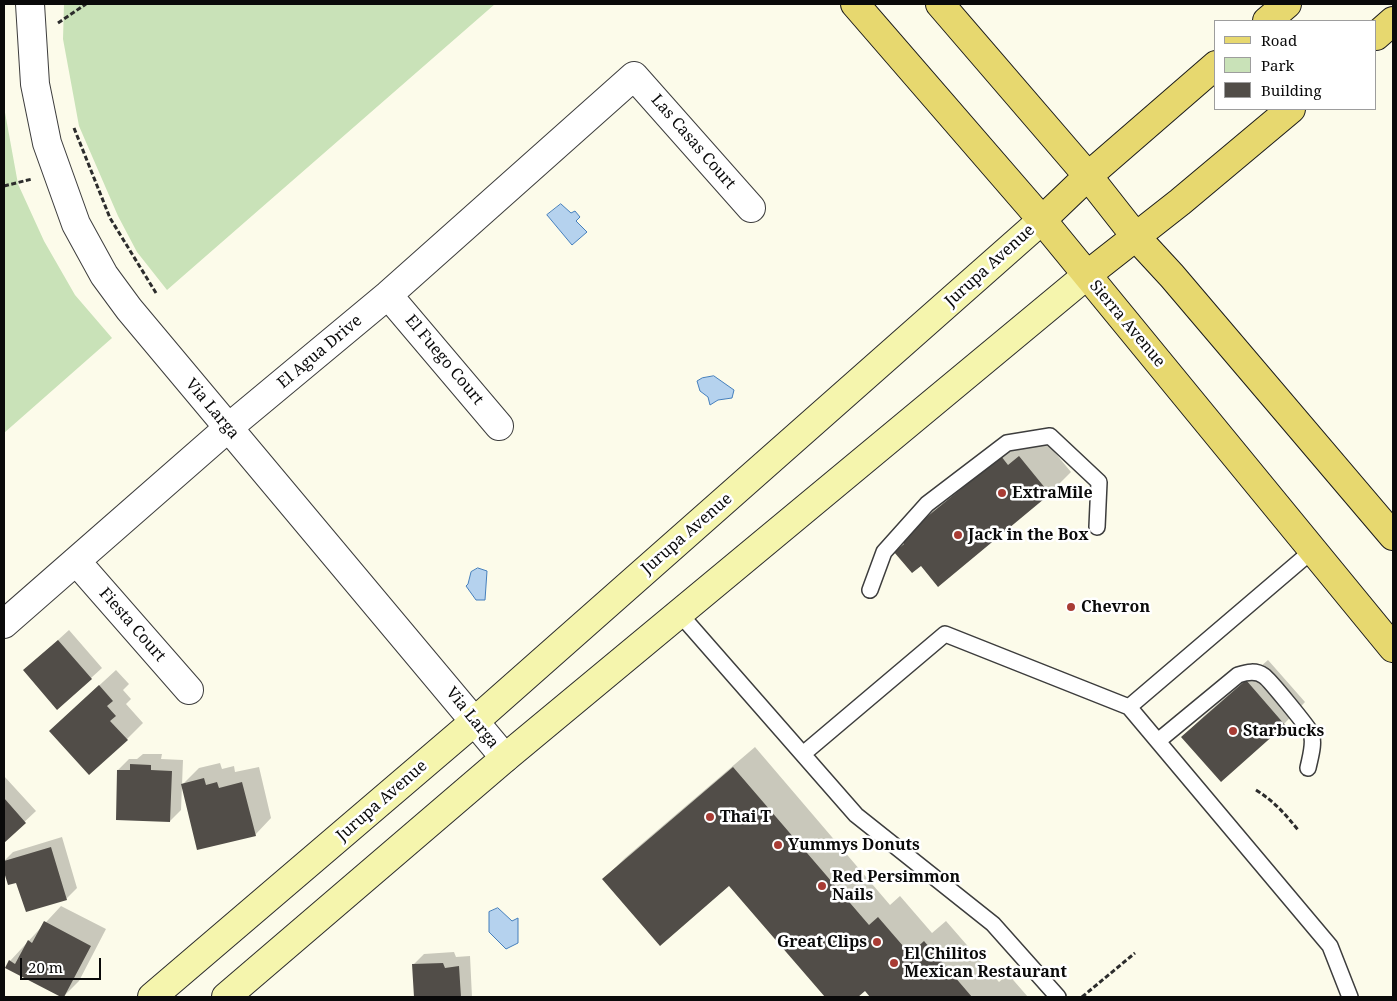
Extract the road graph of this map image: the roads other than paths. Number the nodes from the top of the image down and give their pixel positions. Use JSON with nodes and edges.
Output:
{"nodes":[{"id":1,"x":30,"y":4,"type":"edge"},
{"id":2,"x":855,"y":4,"type":"edge"},
{"id":3,"x":940,"y":4,"type":"edge"},
{"id":4,"x":1287,"y":4,"type":"edge"},
{"id":5,"x":1268,"y":20,"type":"edge"},
{"id":6,"x":1393,"y":21,"type":"edge"},
{"id":7,"x":1377,"y":35,"type":"edge"},
{"id":8,"x":1214,"y":67,"type":"edge"},
{"id":9,"x":634,"y":76,"type":"joint"},
{"id":10,"x":1290,"y":110,"type":"edge"},
{"id":11,"x":1088,"y":176,"type":"junction"},
{"id":12,"x":751,"y":208,"type":"dead end"},
{"id":13,"x":1042,"y":220,"type":"junction"},
{"id":14,"x":1136,"y":237,"type":"junction"},
{"id":15,"x":1087,"y":275,"type":"junction"},
{"id":16,"x":388,"y":295,"type":"junction"},
{"id":17,"x":499,"y":426,"type":"dead end"},
{"id":18,"x":228,"y":428,"type":"junction"},
{"id":19,"x":1096,"y":527,"type":"dead end"},
{"id":20,"x":1393,"y":536,"type":"edge"},
{"id":21,"x":1313,"y":550,"type":"junction"},
{"id":22,"x":76,"y":561,"type":"junction"},
{"id":23,"x":870,"y":590,"type":"dead end"},
{"id":24,"x":679,"y":613,"type":"junction"},
{"id":25,"x":4,"y":624,"type":"edge"},
{"id":26,"x":1393,"y":648,"type":"edge"},
{"id":27,"x":188,"y":690,"type":"dead end"},
{"id":28,"x":1129,"y":707,"type":"junction"},
{"id":29,"x":475,"y":721,"type":"junction"},
{"id":30,"x":1158,"y":741,"type":"junction"},
{"id":31,"x":803,"y":754,"type":"junction"},
{"id":32,"x":505,"y":758,"type":"junction"},
{"id":33,"x":1308,"y":768,"type":"dead end"},
{"id":34,"x":152,"y":997,"type":"edge"},
{"id":35,"x":226,"y":997,"type":"edge"},
{"id":36,"x":1058,"y":997,"type":"edge"},
{"id":37,"x":1350,"y":997,"type":"edge"}],
"edges":[{"from":1,"to":18,"type":"street","name":"Via Larga"},
{"from":2,"to":13,"type":"main road","name":"Sierra Avenue"},
{"from":3,"to":11,"type":"main road"},
{"from":4,"to":5,"type":"main road"},
{"from":6,"to":7,"type":"main road"},
{"from":8,"to":11,"type":"main road","name":"Jurupa Avenue"},
{"from":9,"to":12,"type":"street","name":"Las Casas Court"},
{"from":9,"to":16,"type":"street","name":"El Agua Drive"},
{"from":10,"to":14,"type":"main road"},
{"from":11,"to":13,"type":"main road","name":"Jurupa Avenue"},
{"from":11,"to":14,"type":"main road"},
{"from":13,"to":15,"type":"main road","name":"Sierra Avenue"},
{"from":13,"to":29,"type":"main road","name":"Jurupa Avenue"},
{"from":14,"to":15,"type":"main road"},
{"from":14,"to":20,"type":"main road"},
{"from":15,"to":21,"type":"main road","name":"Sierra Avenue"},
{"from":15,"to":24,"type":"main road"},
{"from":16,"to":17,"type":"street","name":"El Fuego Court"},
{"from":16,"to":18,"type":"street","name":"El Agua Drive"},
{"from":18,"to":22,"type":"street","name":"El Agua Drive"},
{"from":18,"to":29,"type":"street","name":"Via Larga"},
{"from":19,"to":23,"type":"lane"},
{"from":21,"to":26,"type":"main road","name":"Sierra Avenue"},
{"from":21,"to":28,"type":"lane"},
{"from":22,"to":25,"type":"street","name":"El Agua Drive"},
{"from":22,"to":27,"type":"street","name":"Fiesta Court"},
{"from":24,"to":31,"type":"lane"},
{"from":24,"to":32,"type":"main road"},
{"from":28,"to":30,"type":"lane"},
{"from":28,"to":31,"type":"lane"},
{"from":29,"to":32,"type":"street","name":"Via Larga"},
{"from":29,"to":34,"type":"main road","name":"Jurupa Avenue"},
{"from":30,"to":33,"type":"lane"},
{"from":30,"to":37,"type":"lane"},
{"from":31,"to":36,"type":"lane"},
{"from":32,"to":35,"type":"main road"}]}
